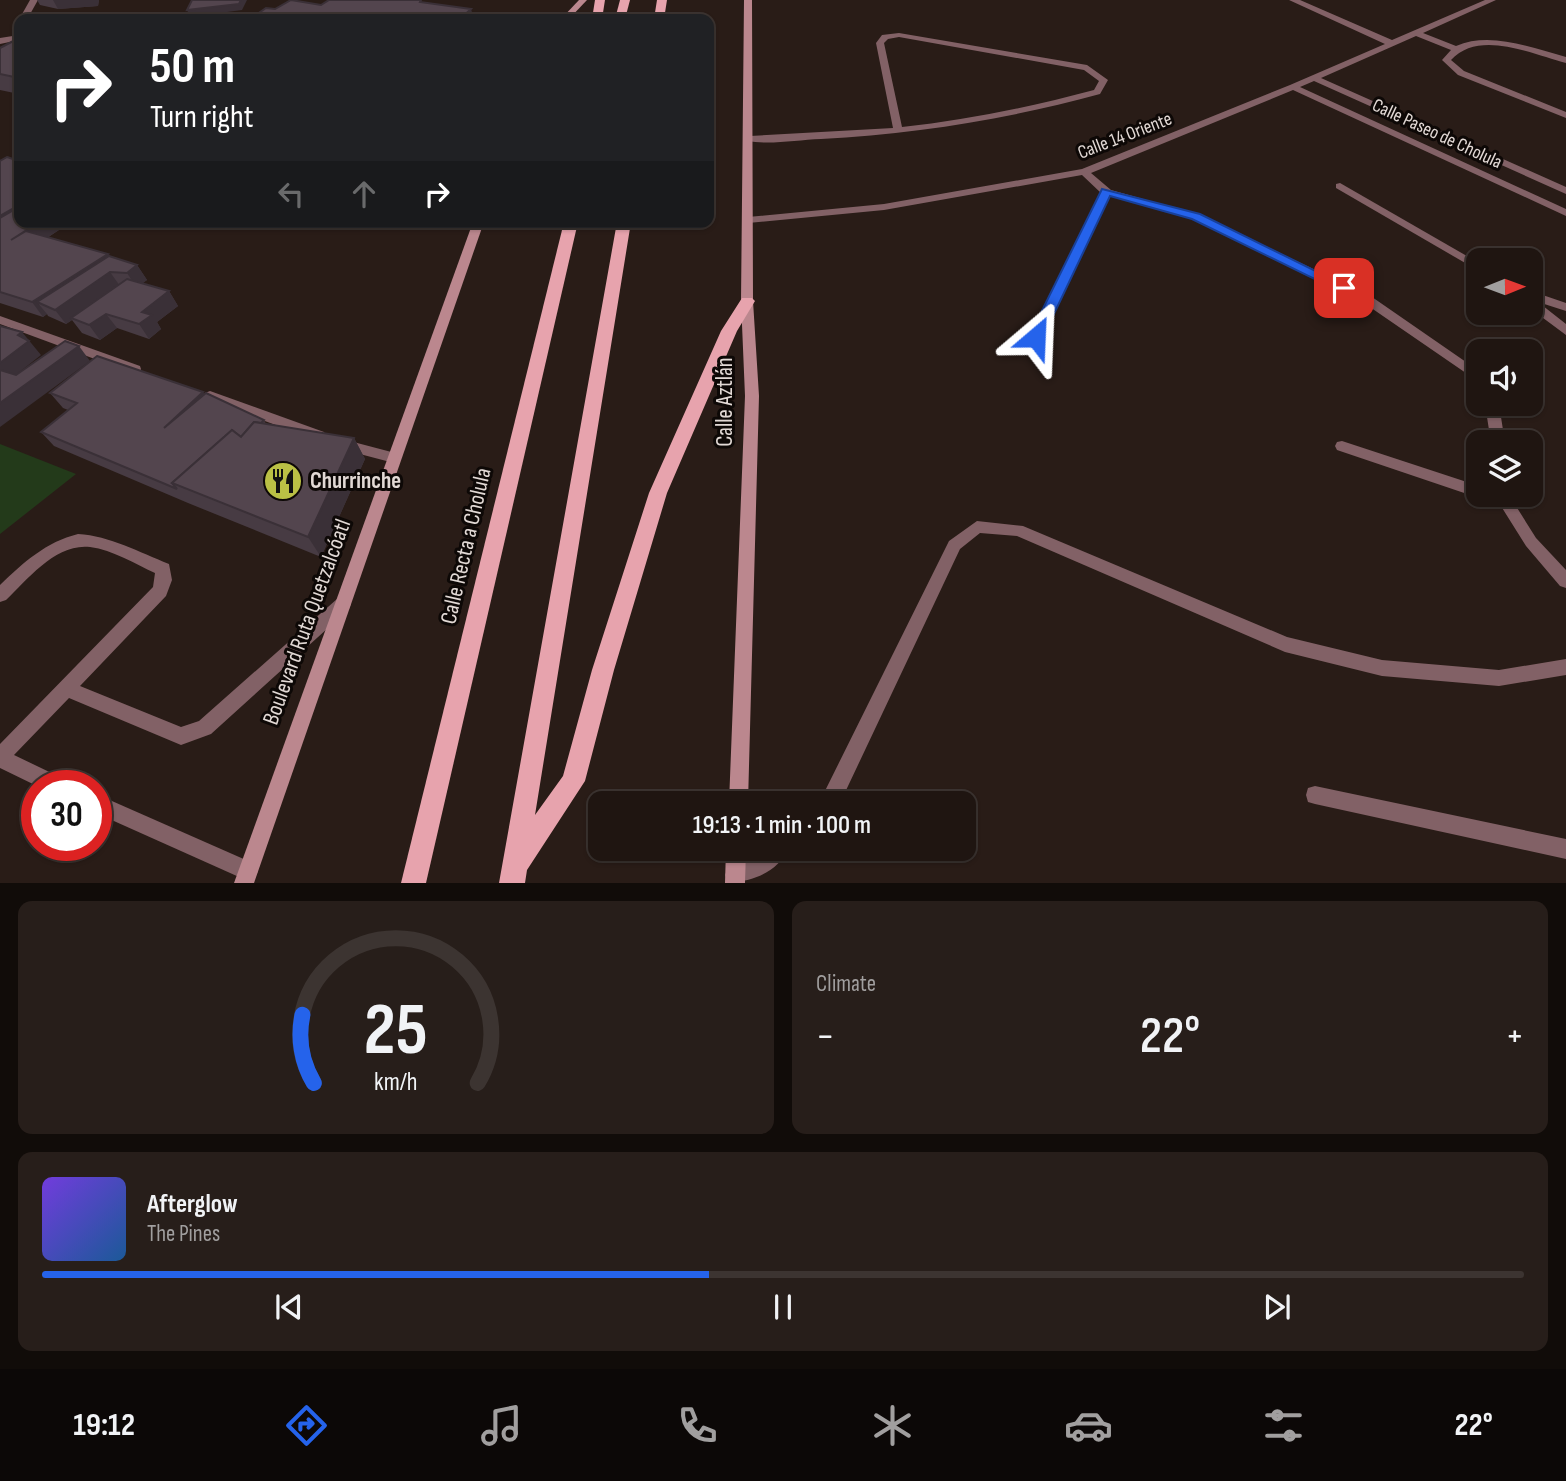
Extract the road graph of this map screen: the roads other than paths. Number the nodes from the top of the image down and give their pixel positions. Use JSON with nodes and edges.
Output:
{"nodes":[{"id":1,"x":583,"y":0,"type":"edge"},
{"id":2,"x":748,"y":0,"type":"edge"},
{"id":3,"x":1293,"y":0,"type":"edge"},
{"id":4,"x":1492,"y":0,"type":"edge"},
{"id":5,"x":570,"y":14,"type":"edge"},
{"id":6,"x":1414,"y":33,"type":"junction"},
{"id":7,"x":1391,"y":43,"type":"junction"},
{"id":8,"x":1457,"y":49,"type":"junction"},
{"id":9,"x":1566,"y":60,"type":"edge"},
{"id":10,"x":1314,"y":78,"type":"junction"},
{"id":11,"x":1293,"y":87,"type":"junction"},
{"id":12,"x":1566,"y":115,"type":"edge"},
{"id":13,"x":898,"y":130,"type":"junction"},
{"id":14,"x":750,"y":139,"type":"junction"},
{"id":15,"x":1084,"y":172,"type":"junction"},
{"id":16,"x":1340,"y":187,"type":"dead end"},
{"id":17,"x":1107,"y":191,"type":"junction"},
{"id":18,"x":1566,"y":191,"type":"edge"},
{"id":19,"x":1566,"y":214,"type":"edge"},
{"id":20,"x":748,"y":220,"type":"junction"},
{"id":21,"x":477,"y":228,"type":"edge"},
{"id":22,"x":570,"y":228,"type":"edge"},
{"id":23,"x":623,"y":228,"type":"edge"},
{"id":24,"x":1466,"y":260,"type":"edge"},
{"id":25,"x":1544,"y":299,"type":"edge"},
{"id":26,"x":747,"y":301,"type":"junction"},
{"id":27,"x":1566,"y":307,"type":"edge"},
{"id":28,"x":1544,"y":313,"type":"edge"},
{"id":29,"x":0,"y":320,"type":"edge"},
{"id":30,"x":1566,"y":331,"type":"edge"},
{"id":31,"x":1036,"y":337,"type":"dead end"},
{"id":32,"x":1466,"y":369,"type":"edge"},
{"id":33,"x":153,"y":376,"type":"edge"},
{"id":34,"x":192,"y":390,"type":"edge"},
{"id":35,"x":1342,"y":446,"type":"dead end"},
{"id":36,"x":394,"y":458,"type":"junction"},
{"id":37,"x":1466,"y":488,"type":"edge"},
{"id":38,"x":1505,"y":507,"type":"edge"},
{"id":39,"x":1566,"y":581,"type":"edge"},
{"id":40,"x":0,"y":595,"type":"edge"},
{"id":41,"x":343,"y":604,"type":"junction"},
{"id":42,"x":1566,"y":667,"type":"edge"},
{"id":43,"x":67,"y":689,"type":"junction"},
{"id":44,"x":0,"y":757,"type":"edge"},
{"id":45,"x":26,"y":770,"type":"edge"},
{"id":46,"x":738,"y":791,"type":"edge"},
{"id":47,"x":836,"y":791,"type":"edge"},
{"id":48,"x":1315,"y":795,"type":"dead end"},
{"id":49,"x":112,"y":811,"type":"edge"},
{"id":50,"x":1566,"y":849,"type":"edge"},
{"id":51,"x":736,"y":861,"type":"edge"},
{"id":52,"x":765,"y":861,"type":"edge"},
{"id":53,"x":513,"y":874,"type":"edge"},
{"id":54,"x":246,"y":877,"type":"edge"},
{"id":55,"x":735,"y":879,"type":"edge"},
{"id":56,"x":413,"y":883,"type":"edge"}],
"edges":[{"from":1,"to":5,"type":"main road"},
{"from":2,"to":14,"type":"main road","name":"Calle Aztlán"},
{"from":3,"to":7,"type":"street"},
{"from":4,"to":6,"type":"street","name":"Calle 14 Oriente"},
{"from":6,"to":7,"type":"street","name":"Calle 14 Oriente"},
{"from":6,"to":8,"type":"street"},
{"from":7,"to":10,"type":"street","name":"Calle 14 Oriente"},
{"from":8,"to":9,"type":"street"},
{"from":8,"to":12,"type":"street"},
{"from":10,"to":11,"type":"street","name":"Calle 14 Oriente"},
{"from":10,"to":18,"type":"street","name":"Calle Paseo de Cholula"},
{"from":11,"to":15,"type":"street","name":"Calle 14 Oriente"},
{"from":11,"to":19,"type":"street","name":"Calle Paseo de Cholula"},
{"from":13,"to":13,"type":"street"},
{"from":13,"to":14,"type":"street"},
{"from":14,"to":20,"type":"main road","name":"Calle Aztlán"},
{"from":15,"to":17,"type":"street"},
{"from":15,"to":20,"type":"street","name":"Calle 14 Oriente"},
{"from":16,"to":24,"type":"street"},
{"from":17,"to":31,"type":"street"},
{"from":17,"to":32,"type":"street"},
{"from":20,"to":26,"type":"main road","name":"Calle Aztlán"},
{"from":21,"to":36,"type":"main road","name":"Boulevard Ruta Quetzalcóatl"},
{"from":22,"to":56,"type":"main road","name":"Calle Recta a Cholula"},
{"from":23,"to":53,"type":"main road"},
{"from":25,"to":27,"type":"street"},
{"from":26,"to":46,"type":"main road","name":"Calle Aztlán"},
{"from":26,"to":53,"type":"main road"},
{"from":28,"to":30,"type":"street"},
{"from":29,"to":33,"type":"street"},
{"from":34,"to":36,"type":"street"},
{"from":35,"to":37,"type":"street"},
{"from":36,"to":41,"type":"main road","name":"Boulevard Ruta Quetzalcóatl"},
{"from":38,"to":39,"type":"street"},
{"from":40,"to":43,"type":"street"},
{"from":41,"to":43,"type":"street"},
{"from":41,"to":54,"type":"main road","name":"Boulevard Ruta Quetzalcóatl"},
{"from":42,"to":47,"type":"street"},
{"from":43,"to":44,"type":"street"},
{"from":44,"to":45,"type":"street"},
{"from":48,"to":50,"type":"street"},
{"from":49,"to":54,"type":"street"},
{"from":51,"to":55,"type":"main road"},
{"from":52,"to":55,"type":"street"}]}
